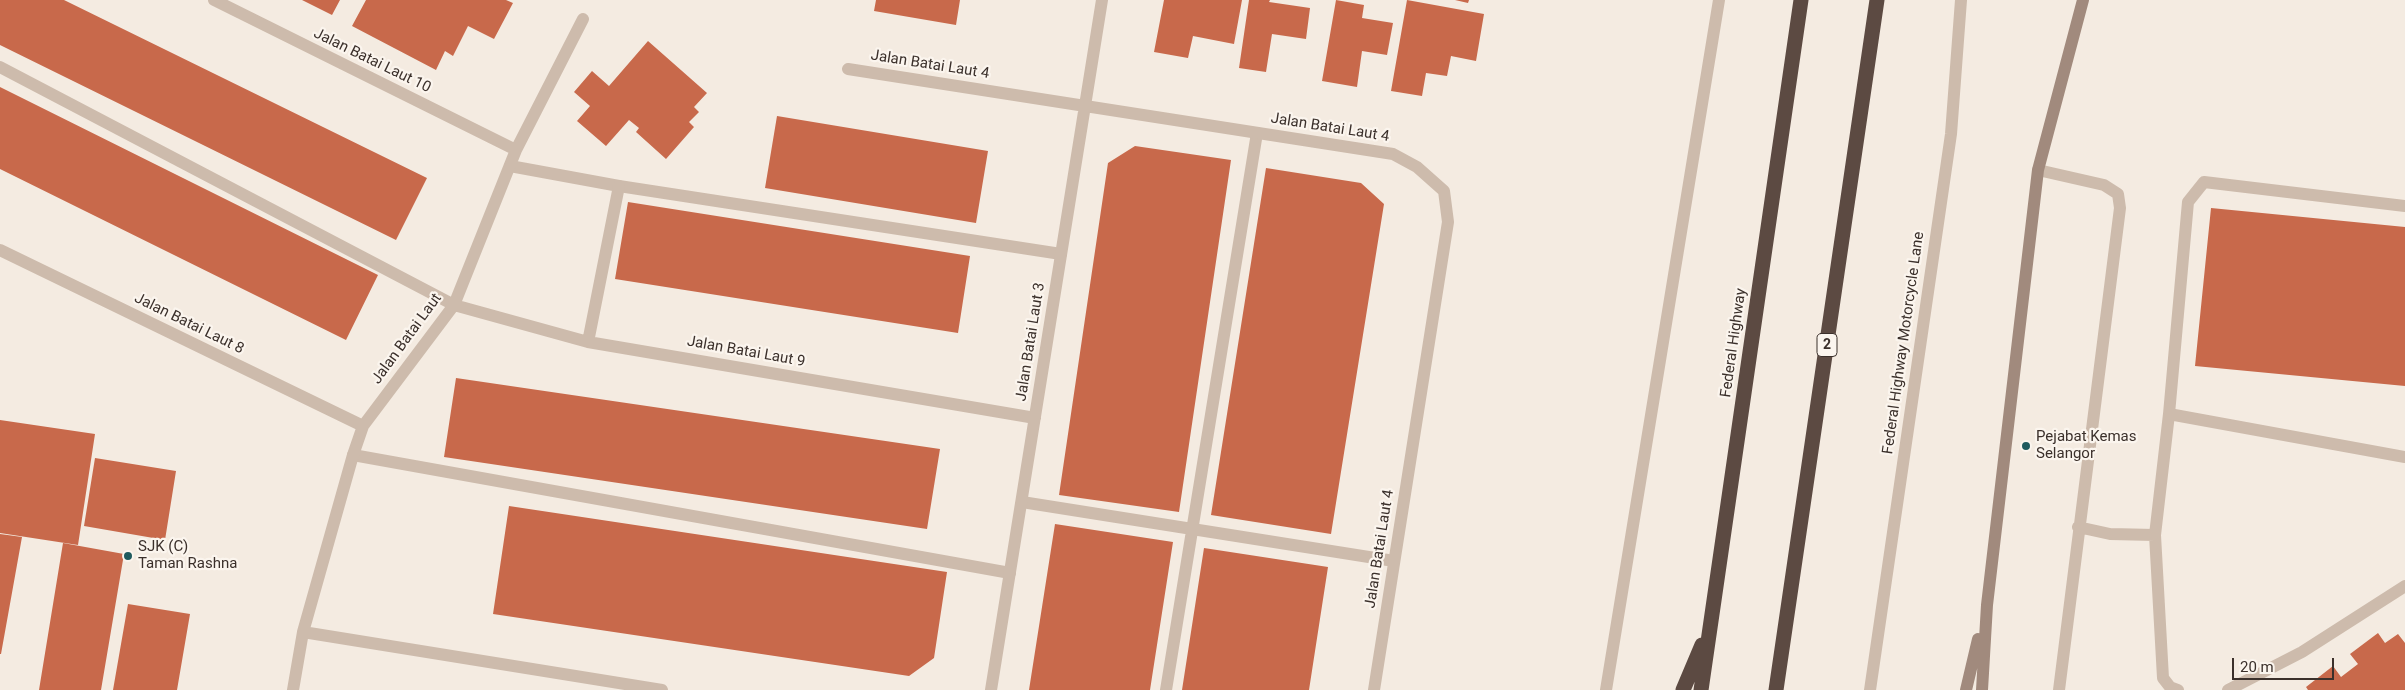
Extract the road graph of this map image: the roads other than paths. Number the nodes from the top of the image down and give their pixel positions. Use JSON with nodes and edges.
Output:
{"nodes":[{"id":1,"x":214,"y":0,"type":"edge"},
{"id":2,"x":1102,"y":0,"type":"edge"},
{"id":3,"x":1719,"y":0,"type":"edge"},
{"id":4,"x":1802,"y":0,"type":"edge"},
{"id":5,"x":1877,"y":0,"type":"edge"},
{"id":6,"x":1961,"y":0,"type":"edge"},
{"id":7,"x":2083,"y":0,"type":"edge"},
{"id":8,"x":583,"y":19,"type":"dead end"},
{"id":9,"x":0,"y":66,"type":"edge"},
{"id":10,"x":848,"y":69,"type":"dead end"},
{"id":11,"x":1086,"y":106,"type":"junction"},
{"id":12,"x":1256,"y":133,"type":"junction"},
{"id":13,"x":516,"y":150,"type":"junction"},
{"id":14,"x":510,"y":166,"type":"junction"},
{"id":15,"x":2038,"y":170,"type":"junction"},
{"id":16,"x":619,"y":186,"type":"junction"},
{"id":17,"x":2405,"y":206,"type":"edge"},
{"id":18,"x":0,"y":250,"type":"edge"},
{"id":19,"x":1062,"y":254,"type":"junction"},
{"id":20,"x":454,"y":305,"type":"junction"},
{"id":21,"x":588,"y":342,"type":"junction"},
{"id":22,"x":2169,"y":414,"type":"junction"},
{"id":23,"x":1035,"y":418,"type":"junction"},
{"id":24,"x":363,"y":426,"type":"junction"},
{"id":25,"x":353,"y":456,"type":"junction"},
{"id":26,"x":2405,"y":457,"type":"edge"},
{"id":27,"x":1022,"y":502,"type":"junction"},
{"id":28,"x":2078,"y":527,"type":"junction"},
{"id":29,"x":1192,"y":529,"type":"junction"},
{"id":30,"x":2155,"y":535,"type":"junction"},
{"id":31,"x":1394,"y":561,"type":"junction"},
{"id":32,"x":1010,"y":573,"type":"junction"},
{"id":33,"x":2405,"y":586,"type":"edge"},
{"id":34,"x":1987,"y":605,"type":"junction"},
{"id":35,"x":1711,"y":625,"type":"junction"},
{"id":36,"x":303,"y":632,"type":"junction"},
{"id":37,"x":626,"y":687,"type":"edge"},
{"id":38,"x":293,"y":690,"type":"edge"},
{"id":39,"x":662,"y":690,"type":"edge"},
{"id":40,"x":991,"y":690,"type":"edge"},
{"id":41,"x":1166,"y":690,"type":"edge"},
{"id":42,"x":1374,"y":690,"type":"edge"},
{"id":43,"x":1606,"y":690,"type":"edge"},
{"id":44,"x":1683,"y":690,"type":"edge"},
{"id":45,"x":1701,"y":690,"type":"edge"},
{"id":46,"x":1776,"y":690,"type":"edge"},
{"id":47,"x":1870,"y":690,"type":"edge"},
{"id":48,"x":1966,"y":690,"type":"edge"},
{"id":49,"x":1982,"y":690,"type":"edge"},
{"id":50,"x":2059,"y":690,"type":"edge"},
{"id":51,"x":2178,"y":690,"type":"edge"},
{"id":52,"x":2228,"y":690,"type":"edge"}],
"edges":[{"from":1,"to":13,"type":"street","name":"Jalan Batai Laut 10"},
{"from":2,"to":11,"type":"street","name":"Jalan Batai Laut 3"},
{"from":3,"to":43,"type":"street"},
{"from":4,"to":35,"type":"highway","name":"Federal Highway"},
{"from":5,"to":46,"type":"highway","number":"2"},
{"from":6,"to":47,"type":"street","name":"Federal Highway Motorcycle Lane"},
{"from":7,"to":15,"type":"street"},
{"from":8,"to":13,"type":"street","name":"Jalan Batai Laut"},
{"from":9,"to":20,"type":"street","name":"Jalan Batai Laut 9"},
{"from":10,"to":11,"type":"street","name":"Jalan Batai Laut 4"},
{"from":11,"to":12,"type":"street","name":"Jalan Batai Laut 4"},
{"from":11,"to":19,"type":"street","name":"Jalan Batai Laut 3"},
{"from":12,"to":29,"type":"street"},
{"from":12,"to":31,"type":"street","name":"Jalan Batai Laut 4"},
{"from":13,"to":14,"type":"street","name":"Jalan Batai Laut"},
{"from":14,"to":16,"type":"street"},
{"from":14,"to":20,"type":"street","name":"Jalan Batai Laut"},
{"from":15,"to":28,"type":"street"},
{"from":15,"to":34,"type":"street"},
{"from":16,"to":19,"type":"street"},
{"from":16,"to":21,"type":"street"},
{"from":17,"to":22,"type":"street"},
{"from":18,"to":24,"type":"street","name":"Jalan Batai Laut 8"},
{"from":19,"to":23,"type":"street","name":"Jalan Batai Laut 3"},
{"from":20,"to":21,"type":"street","name":"Jalan Batai Laut 9"},
{"from":20,"to":24,"type":"street","name":"Jalan Batai Laut"},
{"from":21,"to":23,"type":"street","name":"Jalan Batai Laut 9"},
{"from":22,"to":26,"type":"street"},
{"from":22,"to":30,"type":"street"},
{"from":23,"to":27,"type":"street","name":"Jalan Batai Laut 3"},
{"from":24,"to":25,"type":"street","name":"Jalan Batai Laut"},
{"from":25,"to":32,"type":"street"},
{"from":25,"to":36,"type":"street","name":"Jalan Batai Laut"},
{"from":27,"to":29,"type":"street"},
{"from":27,"to":32,"type":"street","name":"Jalan Batai Laut 3"},
{"from":28,"to":30,"type":"street"},
{"from":28,"to":50,"type":"street"},
{"from":29,"to":31,"type":"street"},
{"from":29,"to":41,"type":"street"},
{"from":30,"to":51,"type":"street"},
{"from":31,"to":42,"type":"street","name":"Jalan Batai Laut 4"},
{"from":32,"to":40,"type":"street","name":"Jalan Batai Laut 3"},
{"from":33,"to":52,"type":"street"},
{"from":34,"to":48,"type":"street"},
{"from":34,"to":49,"type":"street"},
{"from":35,"to":44,"type":"highway"},
{"from":35,"to":45,"type":"highway","name":"Federal Highway"},
{"from":36,"to":37,"type":"street"},
{"from":36,"to":38,"type":"street","name":"Jalan Batai Laut"},
{"from":37,"to":39,"type":"street"}]}
